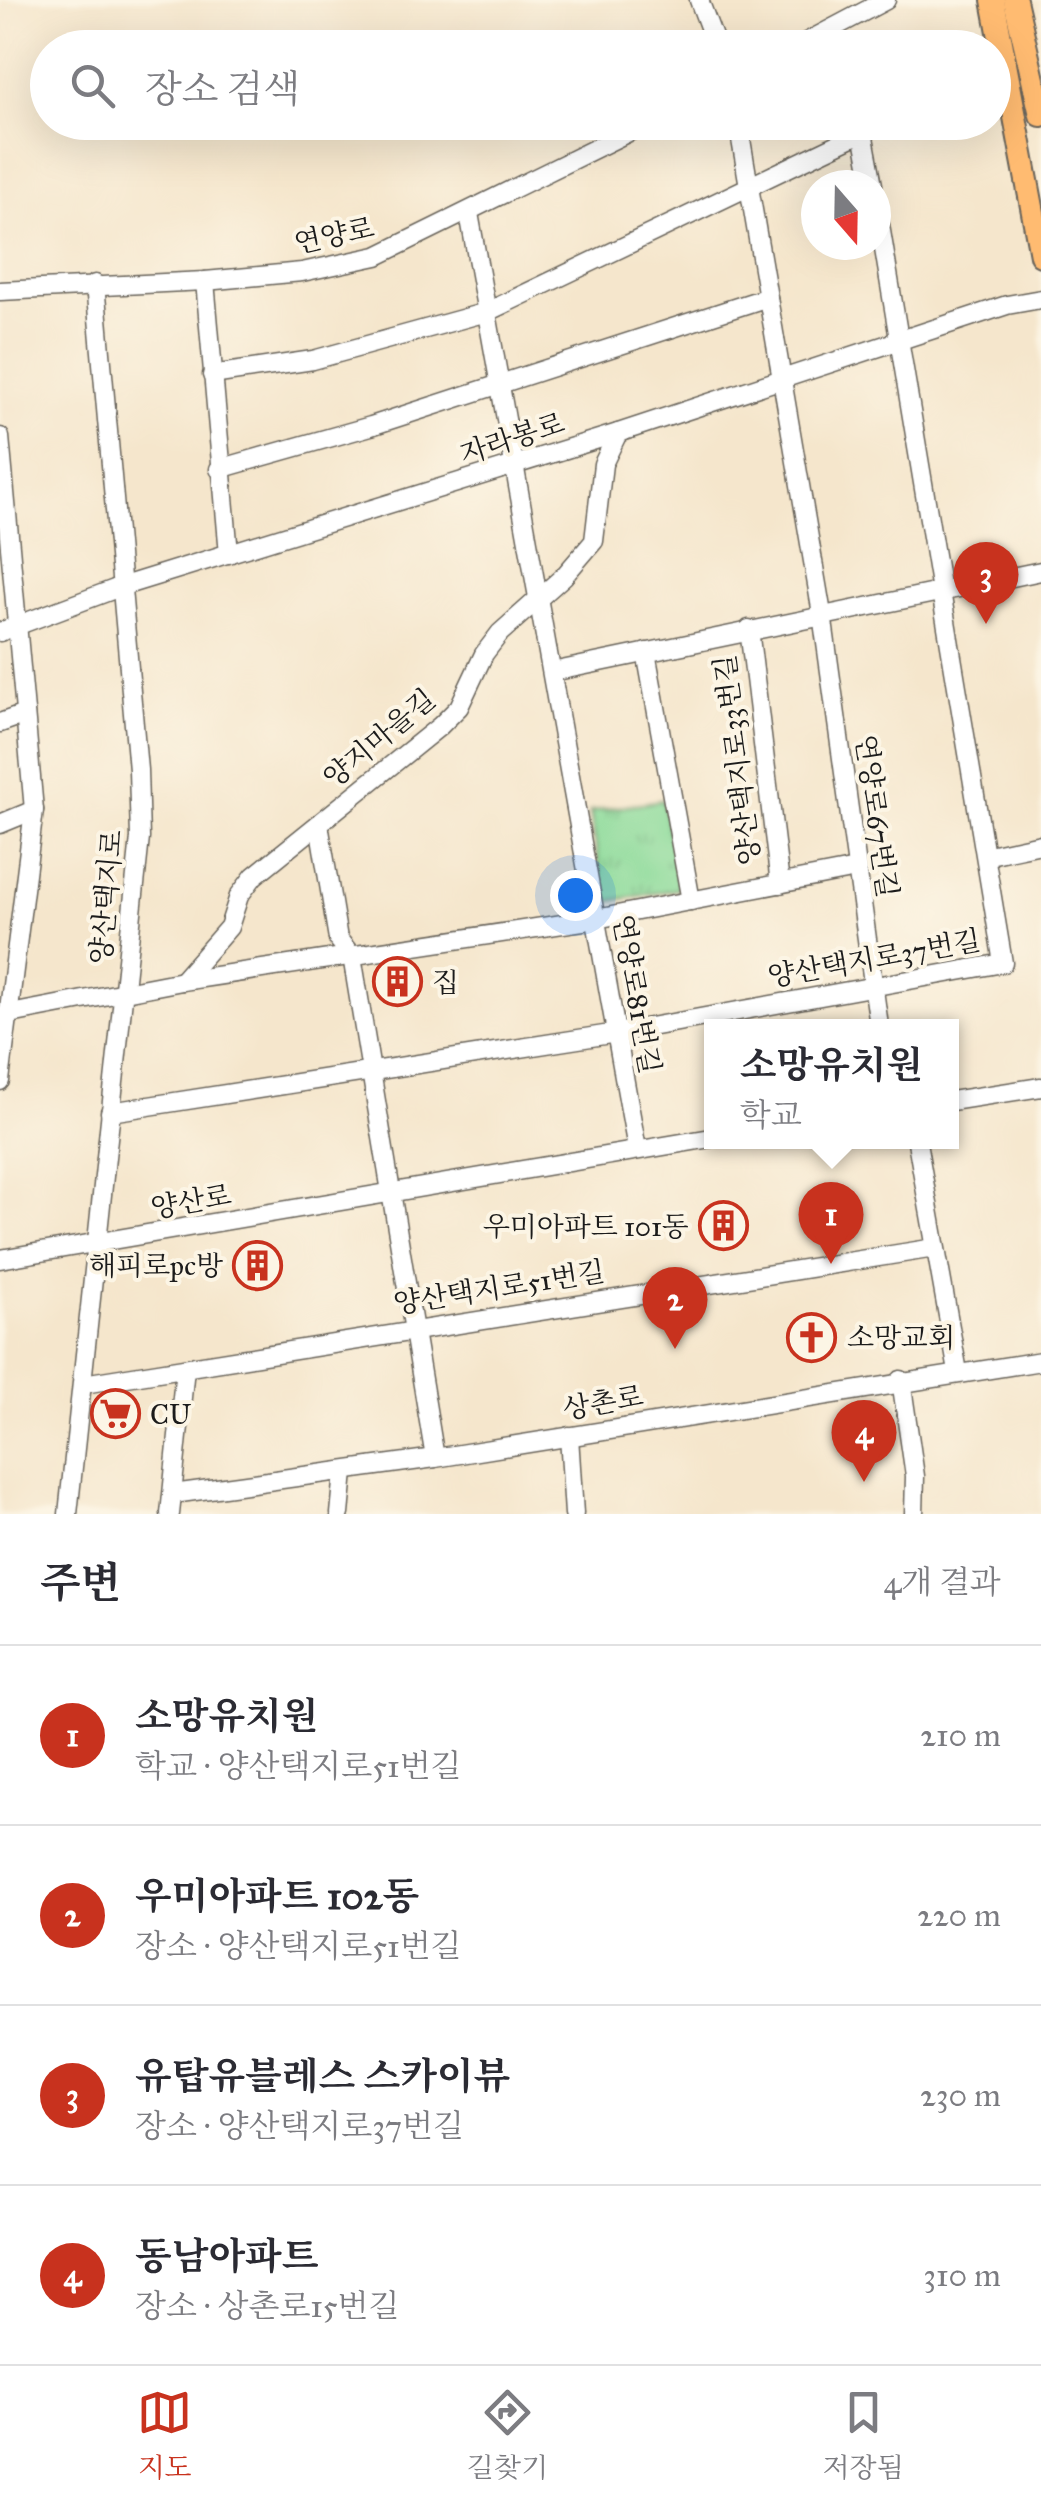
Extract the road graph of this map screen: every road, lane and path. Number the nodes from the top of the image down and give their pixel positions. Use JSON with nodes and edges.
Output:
{"nodes":[{"id":1,"x":699,"y":0,"type":"edge"},
{"id":2,"x":886,"y":0,"type":"edge"},
{"id":3,"x":993,"y":0,"type":"edge"},
{"id":4,"x":1015,"y":0,"type":"edge"},
{"id":5,"x":710,"y":30,"type":"edge"},
{"id":6,"x":829,"y":30,"type":"edge"},
{"id":7,"x":999,"y":30,"type":"edge"},
{"id":8,"x":1011,"y":95,"type":"edge"},
{"id":9,"x":1041,"y":114,"type":"edge"},
{"id":10,"x":614,"y":140,"type":"edge"},
{"id":11,"x":741,"y":140,"type":"edge"},
{"id":12,"x":847,"y":140,"type":"edge"},
{"id":13,"x":865,"y":140,"type":"edge"},
{"id":14,"x":870,"y":170,"type":"edge"},
{"id":15,"x":750,"y":188,"type":"junction"},
{"id":16,"x":470,"y":213,"type":"junction"},
{"id":17,"x":1041,"y":254,"type":"edge"},
{"id":18,"x":887,"y":260,"type":"edge"},
{"id":19,"x":204,"y":282,"type":"junction"},
{"id":20,"x":95,"y":284,"type":"junction"},
{"id":21,"x":0,"y":291,"type":"edge"},
{"id":22,"x":768,"y":297,"type":"junction"},
{"id":23,"x":1041,"y":299,"type":"edge"},
{"id":24,"x":487,"y":312,"type":"junction"},
{"id":25,"x":902,"y":340,"type":"junction"},
{"id":26,"x":212,"y":375,"type":"junction"},
{"id":27,"x":782,"y":378,"type":"junction"},
{"id":28,"x":500,"y":384,"type":"junction"},
{"id":29,"x":618,"y":433,"type":"junction"},
{"id":30,"x":0,"y":437,"type":"edge"},
{"id":31,"x":515,"y":464,"type":"junction"},
{"id":32,"x":218,"y":469,"type":"junction"},
{"id":33,"x":229,"y":554,"type":"junction"},
{"id":34,"x":1041,"y":571,"type":"edge"},
{"id":35,"x":120,"y":587,"type":"junction"},
{"id":36,"x":942,"y":591,"type":"junction"},
{"id":37,"x":538,"y":599,"type":"junction"},
{"id":38,"x":822,"y":614,"type":"junction"},
{"id":39,"x":20,"y":624,"type":"junction"},
{"id":40,"x":748,"y":629,"type":"junction"},
{"id":41,"x":0,"y":632,"type":"edge"},
{"id":42,"x":646,"y":652,"type":"junction"},
{"id":43,"x":552,"y":672,"type":"junction"},
{"id":44,"x":25,"y":714,"type":"junction"},
{"id":45,"x":0,"y":723,"type":"edge"},
{"id":46,"x":34,"y":810,"type":"junction"},
{"id":47,"x":0,"y":824,"type":"edge"},
{"id":48,"x":319,"y":824,"type":"junction"},
{"id":49,"x":1041,"y":844,"type":"edge"},
{"id":50,"x":988,"y":856,"type":"junction"},
{"id":51,"x":856,"y":869,"type":"junction"},
{"id":52,"x":780,"y":884,"type":"junction"},
{"id":53,"x":691,"y":901,"type":"junction"},
{"id":54,"x":596,"y":919,"type":"junction"},
{"id":55,"x":352,"y":956,"type":"junction"},
{"id":56,"x":182,"y":981,"type":"junction"},
{"id":57,"x":873,"y":986,"type":"junction"},
{"id":58,"x":124,"y":994,"type":"junction"},
{"id":59,"x":5,"y":1016,"type":"edge"},
{"id":60,"x":878,"y":1019,"type":"edge"},
{"id":61,"x":616,"y":1034,"type":"junction"},
{"id":62,"x":371,"y":1072,"type":"junction"},
{"id":63,"x":0,"y":1081,"type":"edge"},
{"id":64,"x":1041,"y":1087,"type":"edge"},
{"id":65,"x":959,"y":1100,"type":"edge"},
{"id":66,"x":110,"y":1112,"type":"junction"},
{"id":67,"x":704,"y":1139,"type":"edge"},
{"id":68,"x":637,"y":1149,"type":"junction"},
{"id":69,"x":918,"y":1149,"type":"edge"},
{"id":70,"x":392,"y":1196,"type":"junction"},
{"id":71,"x":98,"y":1245,"type":"junction"},
{"id":72,"x":935,"y":1248,"type":"junction"},
{"id":73,"x":0,"y":1259,"type":"edge"},
{"id":74,"x":413,"y":1328,"type":"junction"},
{"id":75,"x":1041,"y":1360,"type":"edge"},
{"id":76,"x":185,"y":1368,"type":"junction"},
{"id":77,"x":958,"y":1372,"type":"junction"},
{"id":78,"x":901,"y":1380,"type":"junction"},
{"id":79,"x":82,"y":1384,"type":"junction"},
{"id":80,"x":569,"y":1436,"type":"junction"},
{"id":81,"x":435,"y":1458,"type":"junction"},
{"id":82,"x":344,"y":1472,"type":"junction"},
{"id":83,"x":172,"y":1494,"type":"junction"},
{"id":84,"x":68,"y":1514,"type":"edge"},
{"id":85,"x":170,"y":1514,"type":"edge"},
{"id":86,"x":340,"y":1514,"type":"edge"},
{"id":87,"x":574,"y":1514,"type":"edge"},
{"id":88,"x":914,"y":1514,"type":"edge"}],
"edges":[{"from":1,"to":5,"type":"street"},
{"from":2,"to":6,"type":"street"},
{"from":3,"to":7,"type":"main road"},
{"from":4,"to":9,"type":"main road"},
{"from":8,"to":17,"type":"main road"},
{"from":10,"to":16,"type":"street","name":"연양로"},
{"from":11,"to":15,"type":"street","name":"연양로67번길"},
{"from":12,"to":15,"type":"street"},
{"from":13,"to":14,"type":"street"},
{"from":15,"to":22,"type":"street","name":"연양로67번길"},
{"from":15,"to":24,"type":"street"},
{"from":16,"to":19,"type":"street","name":"연양로"},
{"from":16,"to":24,"type":"street","name":"연양로81번길"},
{"from":18,"to":25,"type":"street","name":"양산택지로37번길"},
{"from":19,"to":20,"type":"street","name":"연양로"},
{"from":19,"to":26,"type":"street"},
{"from":20,"to":21,"type":"street","name":"연양로"},
{"from":20,"to":35,"type":"street","name":"양산택지로"},
{"from":22,"to":27,"type":"street","name":"연양로67번길"},
{"from":22,"to":28,"type":"street"},
{"from":23,"to":25,"type":"street","name":"자라봉로"},
{"from":24,"to":26,"type":"street"},
{"from":24,"to":28,"type":"street","name":"연양로81번길"},
{"from":25,"to":27,"type":"street","name":"자라봉로"},
{"from":25,"to":36,"type":"street","name":"양산택지로37번길"},
{"from":26,"to":32,"type":"street"},
{"from":27,"to":29,"type":"street","name":"자라봉로"},
{"from":27,"to":38,"type":"street","name":"연양로67번길"},
{"from":28,"to":31,"type":"street","name":"연양로81번길"},
{"from":28,"to":32,"type":"street"},
{"from":29,"to":31,"type":"street","name":"자라봉로"},
{"from":29,"to":37,"type":"street","name":"양지마을길"},
{"from":30,"to":39,"type":"street"},
{"from":31,"to":33,"type":"street","name":"자라봉로"},
{"from":31,"to":37,"type":"street","name":"연양로81번길"},
{"from":32,"to":33,"type":"street"},
{"from":33,"to":35,"type":"street","name":"자라봉로"},
{"from":34,"to":36,"type":"street"},
{"from":35,"to":39,"type":"street","name":"자라봉로"},
{"from":35,"to":58,"type":"street","name":"양산택지로"},
{"from":36,"to":38,"type":"street"},
{"from":36,"to":50,"type":"street","name":"양산택지로37번길"},
{"from":37,"to":43,"type":"street","name":"연양로81번길"},
{"from":37,"to":48,"type":"street","name":"양지마을길"},
{"from":38,"to":40,"type":"street"},
{"from":38,"to":51,"type":"street","name":"연양로67번길"},
{"from":39,"to":41,"type":"street","name":"자라봉로"},
{"from":39,"to":44,"type":"street"},
{"from":40,"to":42,"type":"street"},
{"from":40,"to":52,"type":"street","name":"양산택지로33번길"},
{"from":42,"to":43,"type":"street"},
{"from":42,"to":53,"type":"street"},
{"from":43,"to":54,"type":"street","name":"연양로81번길"},
{"from":44,"to":45,"type":"street"},
{"from":44,"to":46,"type":"street"},
{"from":46,"to":47,"type":"street"},
{"from":46,"to":59,"type":"street"},
{"from":48,"to":55,"type":"street","name":"양지마을길"},
{"from":48,"to":56,"type":"street","name":"양지마을길"},
{"from":49,"to":50,"type":"street"},
{"from":50,"to":57,"type":"street","name":"양산택지로37번길"},
{"from":51,"to":52,"type":"street","name":"양산택지로33번길"},
{"from":51,"to":57,"type":"street","name":"연양로67번길"},
{"from":52,"to":53,"type":"street","name":"양산택지로33번길"},
{"from":53,"to":54,"type":"street","name":"양산택지로33번길"},
{"from":54,"to":55,"type":"street","name":"양산택지로33번길"},
{"from":54,"to":61,"type":"street","name":"연양로81번길"},
{"from":55,"to":56,"type":"street","name":"양산택지로33번길"},
{"from":55,"to":62,"type":"street"},
{"from":56,"to":58,"type":"street","name":"양산택지로33번길"},
{"from":57,"to":60,"type":"street","name":"연양로67번길"},
{"from":57,"to":61,"type":"street","name":"양산택지로37번길"},
{"from":58,"to":59,"type":"street","name":"양산택지로33번길"},
{"from":58,"to":66,"type":"street","name":"양산택지로"},
{"from":59,"to":63,"type":"street"},
{"from":61,"to":62,"type":"street","name":"양산택지로37번길"},
{"from":61,"to":68,"type":"street","name":"연양로81번길"},
{"from":62,"to":66,"type":"street","name":"양산택지로37번길"},
{"from":62,"to":70,"type":"street"},
{"from":64,"to":65,"type":"street"},
{"from":66,"to":71,"type":"street","name":"양산택지로"},
{"from":67,"to":68,"type":"street","name":"양산로"},
{"from":68,"to":70,"type":"street","name":"양산로"},
{"from":69,"to":72,"type":"street"},
{"from":70,"to":71,"type":"street","name":"양산로"},
{"from":70,"to":74,"type":"street"},
{"from":71,"to":73,"type":"street","name":"양산로"},
{"from":71,"to":79,"type":"street","name":"양산택지로"},
{"from":72,"to":74,"type":"street","name":"양산택지로51번길"},
{"from":72,"to":77,"type":"street"},
{"from":74,"to":76,"type":"street","name":"양산택지로51번길"},
{"from":74,"to":81,"type":"street"},
{"from":75,"to":77,"type":"street","name":"상촌로"},
{"from":76,"to":79,"type":"street","name":"양산택지로51번길"},
{"from":76,"to":83,"type":"street"},
{"from":77,"to":78,"type":"street","name":"상촌로"},
{"from":78,"to":80,"type":"street","name":"상촌로"},
{"from":78,"to":88,"type":"street"},
{"from":79,"to":84,"type":"street","name":"양산택지로"},
{"from":80,"to":81,"type":"street","name":"상촌로"},
{"from":80,"to":87,"type":"street"},
{"from":81,"to":82,"type":"street","name":"상촌로"},
{"from":82,"to":83,"type":"street","name":"상촌로"},
{"from":82,"to":86,"type":"street"},
{"from":83,"to":85,"type":"street"}]}
